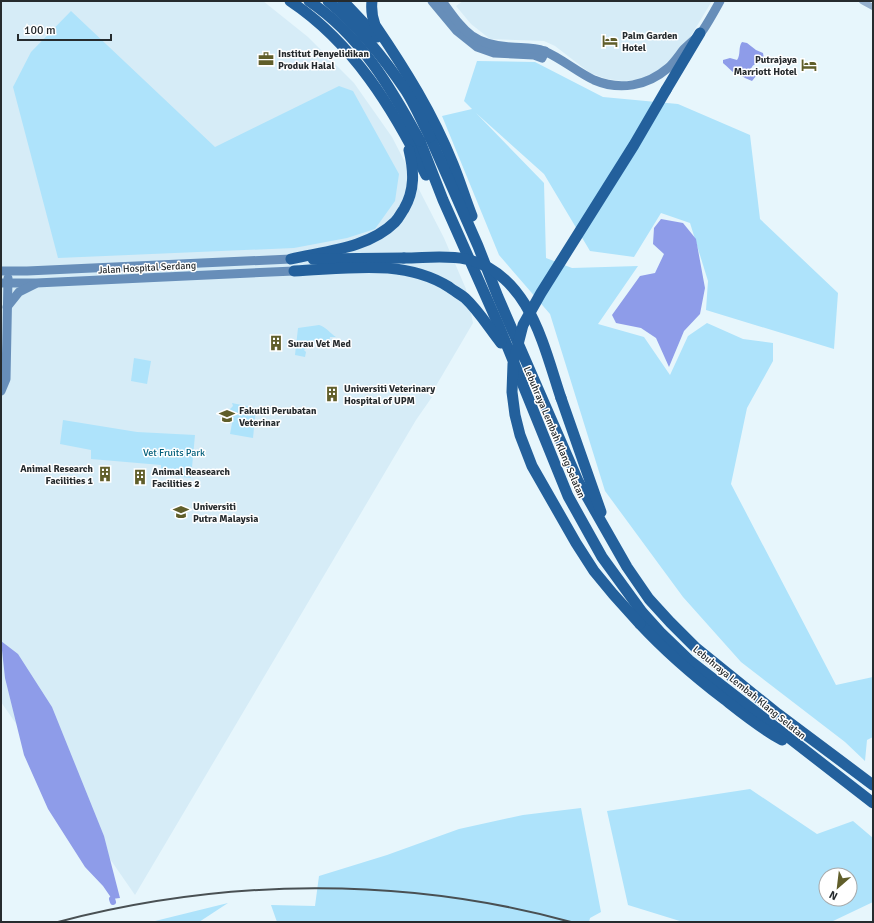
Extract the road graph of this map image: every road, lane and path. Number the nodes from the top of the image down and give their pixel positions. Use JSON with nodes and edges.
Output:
{"nodes":[{"id":1,"x":290,"y":1,"type":"edge"},
{"id":2,"x":309,"y":1,"type":"edge"},
{"id":3,"x":328,"y":1,"type":"edge"},
{"id":4,"x":372,"y":1,"type":"edge"},
{"id":5,"x":432,"y":1,"type":"edge"},
{"id":6,"x":442,"y":1,"type":"edge"},
{"id":7,"x":720,"y":1,"type":"edge"},
{"id":8,"x":862,"y":1,"type":"edge"},
{"id":9,"x":344,"y":2,"type":"edge"},
{"id":10,"x":873,"y":7,"type":"edge"},
{"id":11,"x":320,"y":24,"type":"junction"},
{"id":12,"x":459,"y":29,"type":"junction"},
{"id":13,"x":700,"y":33,"type":"junction"},
{"id":14,"x":405,"y":70,"type":"junction"},
{"id":15,"x":405,"y":133,"type":"junction"},
{"id":16,"x":425,"y":139,"type":"junction"},
{"id":17,"x":443,"y":200,"type":"junction"},
{"id":18,"x":478,"y":246,"type":"junction"},
{"id":19,"x":290,"y":259,"type":"junction"},
{"id":20,"x":294,"y":270,"type":"joint"},
{"id":21,"x":4,"y":271,"type":"edge"},
{"id":22,"x":4,"y":283,"type":"edge"},
{"id":23,"x":36,"y":283,"type":"junction"},
{"id":24,"x":8,"y":307,"type":"junction"},
{"id":25,"x":510,"y":355,"type":"junction"},
{"id":26,"x":1,"y":391,"type":"edge"},
{"id":27,"x":610,"y":540,"type":"junction"},
{"id":28,"x":810,"y":756,"type":"junction"},
{"id":29,"x":873,"y":785,"type":"edge"},
{"id":30,"x":873,"y":803,"type":"edge"}],
"edges":[{"from":1,"to":11,"type":"highway"},
{"from":2,"to":16,"type":"highway","name":"Lebuhraya Lembah Klang Selatan","bridge":true},
{"from":3,"to":16,"type":"highway","name":"Lebuhraya Lembah Klang Selatan","bridge":true},
{"from":4,"to":14,"type":"highway"},
{"from":5,"to":12,"type":"main road"},
{"from":6,"to":12,"type":"main road"},
{"from":7,"to":13,"type":"main road"},
{"from":8,"to":10,"type":"street"},
{"from":9,"to":11,"type":"main road"},
{"from":9,"to":14,"type":"highway"},
{"from":11,"to":15,"type":"highway"},
{"from":12,"to":13,"type":"main road"},
{"from":13,"to":28,"type":"highway","bridge":true},
{"from":14,"to":18,"type":"highway"},
{"from":15,"to":17,"type":"highway"},
{"from":15,"to":19,"type":"highway"},
{"from":16,"to":17,"type":"highway","name":"Lebuhraya Lembah Klang Selatan"},
{"from":16,"to":18,"type":"highway","name":"Lebuhraya Lembah Klang Selatan"},
{"from":17,"to":25,"type":"highway","name":"Lebuhraya Lembah Klang Selatan"},
{"from":18,"to":27,"type":"highway","name":"Lebuhraya Lembah Klang Selatan"},
{"from":19,"to":21,"type":"main road","name":"Jalan Hospital Serdang"},
{"from":19,"to":27,"type":"highway","bridge":true},
{"from":20,"to":23,"type":"main road","name":"Jalan Hospital Serdang"},
{"from":20,"to":25,"type":"highway"},
{"from":21,"to":22,"type":"main road"},
{"from":22,"to":23,"type":"main road","name":"Jalan Hospital Serdang"},
{"from":22,"to":24,"type":"main road"},
{"from":23,"to":24,"type":"main road"},
{"from":24,"to":26,"type":"main road"},
{"from":25,"to":28,"type":"highway","name":"Lebuhraya Lembah Klang Selatan"},
{"from":27,"to":29,"type":"highway","name":"Lebuhraya Lembah Klang Selatan"},
{"from":28,"to":30,"type":"highway","name":"Lebuhraya Lembah Klang Selatan"}]}
